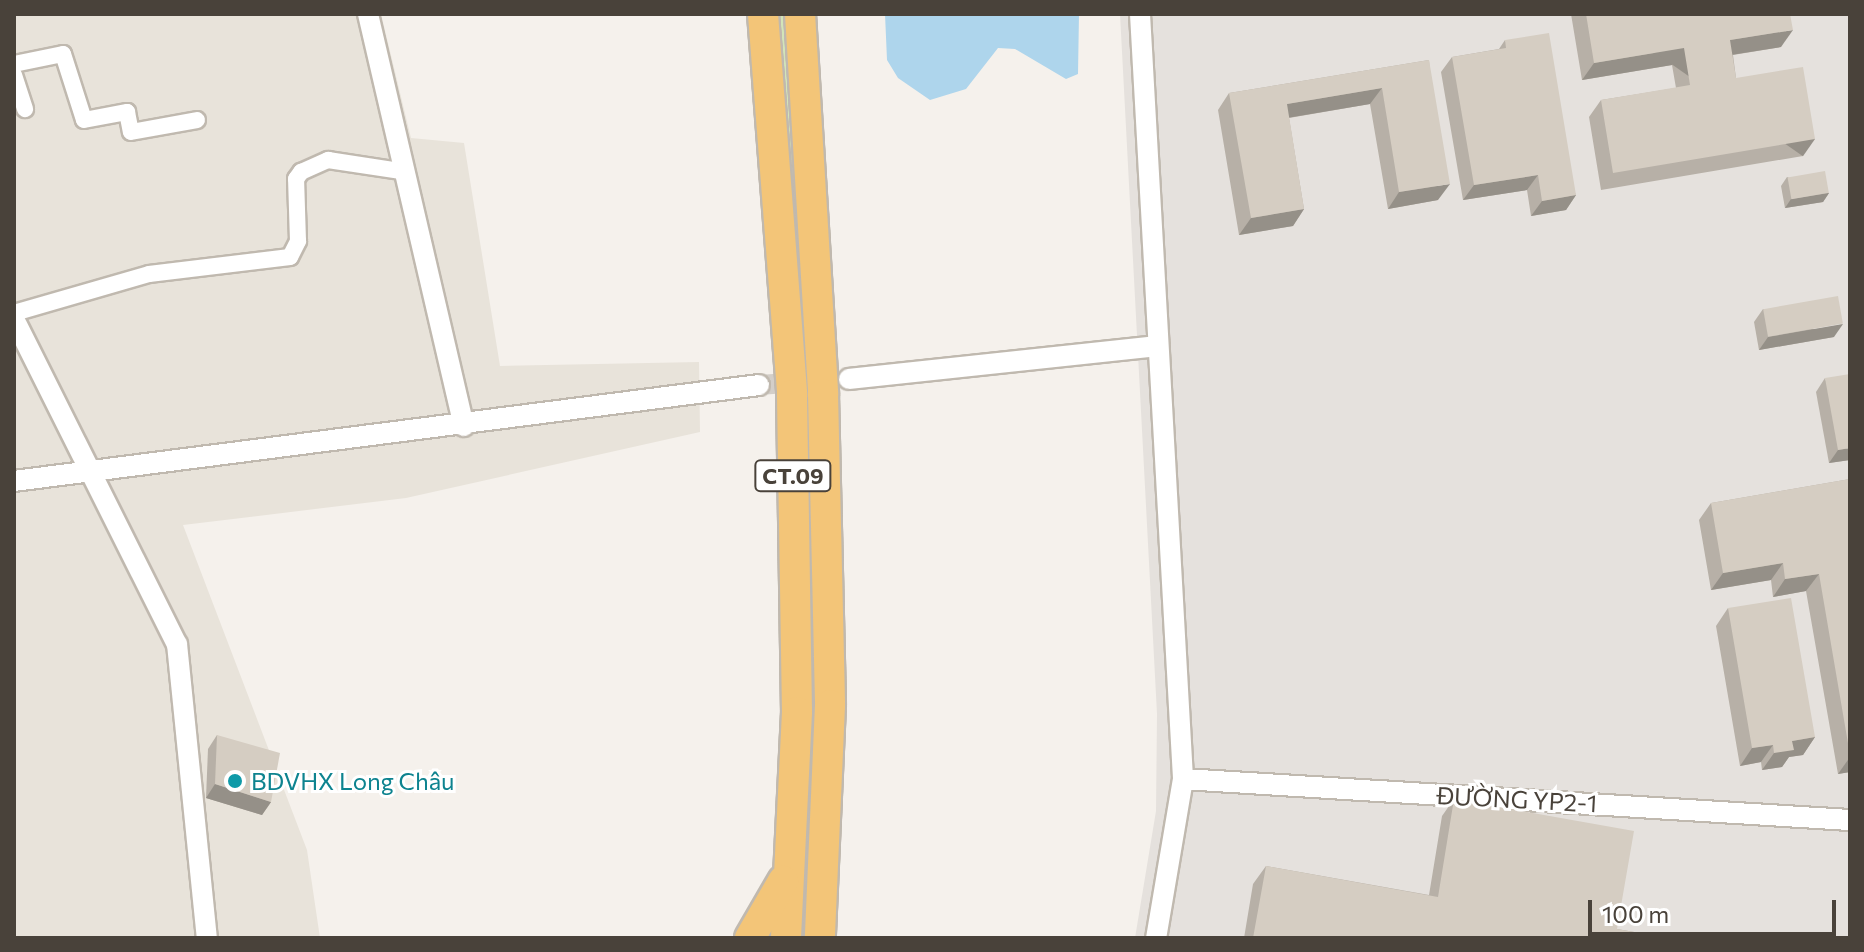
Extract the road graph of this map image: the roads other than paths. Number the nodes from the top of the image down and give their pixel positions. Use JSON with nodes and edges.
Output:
{"nodes":[{"id":1,"x":368,"y":14,"type":"edge"},
{"id":2,"x":763,"y":14,"type":"edge"},
{"id":3,"x":800,"y":14,"type":"edge"},
{"id":4,"x":1140,"y":14,"type":"edge"},
{"id":5,"x":14,"y":64,"type":"edge"},
{"id":6,"x":14,"y":75,"type":"edge"},
{"id":7,"x":25,"y":109,"type":"dead end"},
{"id":8,"x":197,"y":120,"type":"dead end"},
{"id":9,"x":401,"y":171,"type":"junction"},
{"id":10,"x":14,"y":316,"type":"edge"},
{"id":11,"x":1157,"y":346,"type":"junction"},
{"id":12,"x":849,"y":379,"type":"tunnel mouth"},
{"id":13,"x":759,"y":385,"type":"tunnel mouth"},
{"id":14,"x":464,"y":426,"type":"junction"},
{"id":15,"x":91,"y":473,"type":"junction"},
{"id":16,"x":14,"y":481,"type":"edge"},
{"id":17,"x":1183,"y":779,"type":"junction"},
{"id":18,"x":1850,"y":820,"type":"edge"},
{"id":19,"x":789,"y":869,"type":"junction"},
{"id":20,"x":207,"y":938,"type":"edge"},
{"id":21,"x":750,"y":938,"type":"edge"},
{"id":22,"x":786,"y":938,"type":"edge"},
{"id":23,"x":820,"y":938,"type":"edge"},
{"id":24,"x":1156,"y":938,"type":"edge"}],
"edges":[{"from":1,"to":9,"type":"street"},
{"from":2,"to":19,"type":"highway","number":"CT.09"},
{"from":3,"to":23,"type":"highway","number":"CT.09"},
{"from":4,"to":11,"type":"street"},
{"from":5,"to":8,"type":"street"},
{"from":6,"to":7,"type":"street"},
{"from":9,"to":10,"type":"street"},
{"from":9,"to":14,"type":"street"},
{"from":10,"to":15,"type":"street"},
{"from":11,"to":12,"type":"street"},
{"from":11,"to":17,"type":"street"},
{"from":13,"to":14,"type":"street"},
{"from":14,"to":15,"type":"street"},
{"from":15,"to":16,"type":"street"},
{"from":15,"to":20,"type":"street"},
{"from":17,"to":18,"type":"street","name":"ĐƯỜNG YP2-1"},
{"from":17,"to":24,"type":"street"},
{"from":19,"to":21,"type":"highway"},
{"from":19,"to":22,"type":"highway","number":"CT.09"}]}
